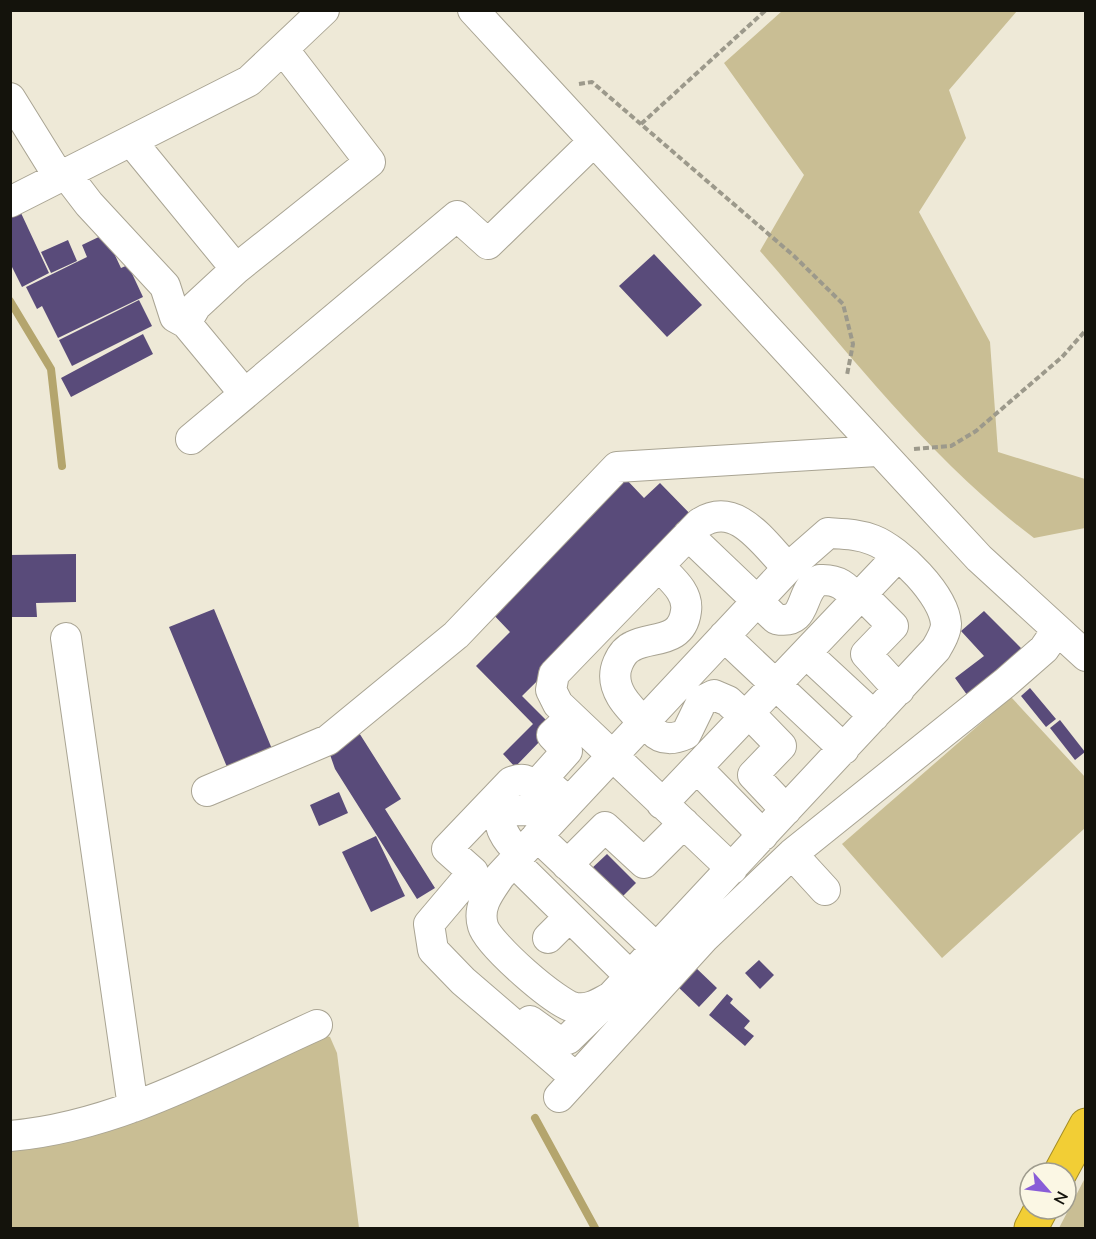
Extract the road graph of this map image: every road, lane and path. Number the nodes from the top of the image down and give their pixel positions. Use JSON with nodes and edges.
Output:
{"nodes":[{"id":1,"x":324,"y":10,"type":"edge"},
{"id":2,"x":472,"y":10,"type":"edge"},
{"id":3,"x":766,"y":10,"type":"edge"},
{"id":4,"x":283,"y":49,"type":"junction"},
{"id":5,"x":575,"y":85,"type":"dead end"},
{"id":6,"x":10,"y":98,"type":"edge"},
{"id":7,"x":641,"y":124,"type":"junction"},
{"id":8,"x":131,"y":141,"type":"junction"},
{"id":9,"x":593,"y":142,"type":"junction"},
{"id":10,"x":62,"y":176,"type":"junction"},
{"id":11,"x":10,"y":202,"type":"edge"},
{"id":12,"x":236,"y":269,"type":"junction"},
{"id":13,"x":186,"y":323,"type":"junction"},
{"id":14,"x":1086,"y":330,"type":"edge"},
{"id":15,"x":846,"y":380,"type":"dead end"},
{"id":16,"x":244,"y":393,"type":"junction"},
{"id":17,"x":191,"y":439,"type":"dead end"},
{"id":18,"x":877,"y":451,"type":"junction"},
{"id":19,"x":688,"y":535,"type":"junction"},
{"id":20,"x":897,"y":557,"type":"junction"},
{"id":21,"x":658,"y":566,"type":"junction"},
{"id":22,"x":788,"y":568,"type":"junction"},
{"id":23,"x":860,"y":597,"type":"junction"},
{"id":24,"x":757,"y":601,"type":"junction"},
{"id":25,"x":1057,"y":630,"type":"junction"},
{"id":26,"x":724,"y":636,"type":"junction"},
{"id":27,"x":66,"y":638,"type":"dead end"},
{"id":28,"x":806,"y":653,"type":"junction"},
{"id":29,"x":1086,"y":656,"type":"edge"},
{"id":30,"x":776,"y":684,"type":"junction"},
{"id":31,"x":899,"y":690,"type":"junction"},
{"id":32,"x":747,"y":715,"type":"junction"},
{"id":33,"x":874,"y":716,"type":"junction"},
{"id":34,"x":571,"y":717,"type":"junction"},
{"id":35,"x":644,"y":722,"type":"junction"},
{"id":36,"x":844,"y":749,"type":"junction"},
{"id":37,"x":613,"y":756,"type":"junction"},
{"id":38,"x":697,"y":768,"type":"junction"},
{"id":39,"x":207,"y":791,"type":"dead end"},
{"id":40,"x":568,"y":802,"type":"junction"},
{"id":41,"x":786,"y":810,"type":"junction"},
{"id":42,"x":673,"y":814,"type":"junction"},
{"id":43,"x":763,"y":835,"type":"junction"},
{"id":44,"x":792,"y":854,"type":"junction"},
{"id":45,"x":518,"y":857,"type":"junction"},
{"id":46,"x":567,"y":865,"type":"junction"},
{"id":47,"x":732,"y":868,"type":"junction"},
{"id":48,"x":825,"y":890,"type":"dead end"},
{"id":49,"x":569,"y":916,"type":"junction"},
{"id":50,"x":548,"y":938,"type":"dead end"},
{"id":51,"x":657,"y":949,"type":"junction"},
{"id":52,"x":621,"y":987,"type":"junction"},
{"id":53,"x":316,"y":1025,"type":"dead end"},
{"id":54,"x":133,"y":1107,"type":"junction"},
{"id":55,"x":1086,"y":1125,"type":"edge"},
{"id":56,"x":10,"y":1136,"type":"edge"},
{"id":57,"x":1066,"y":1161,"type":"edge"}],
"edges":[{"from":1,"to":4,"type":"street"},
{"from":2,"to":9,"type":"street"},
{"from":3,"to":7,"type":"path"},
{"from":4,"to":8,"type":"street"},
{"from":4,"to":12,"type":"street"},
{"from":5,"to":7,"type":"path"},
{"from":6,"to":10,"type":"street"},
{"from":7,"to":15,"type":"path"},
{"from":8,"to":10,"type":"street"},
{"from":8,"to":12,"type":"street"},
{"from":9,"to":16,"type":"street"},
{"from":9,"to":18,"type":"street"},
{"from":10,"to":11,"type":"street"},
{"from":10,"to":13,"type":"street"},
{"from":12,"to":13,"type":"street"},
{"from":13,"to":16,"type":"street"},
{"from":14,"to":18,"type":"path"},
{"from":16,"to":17,"type":"street"},
{"from":18,"to":25,"type":"street"},
{"from":18,"to":39,"type":"street"},
{"from":19,"to":21,"type":"street"},
{"from":19,"to":22,"type":"street"},
{"from":19,"to":24,"type":"street"},
{"from":20,"to":22,"type":"street"},
{"from":20,"to":23,"type":"street"},
{"from":20,"to":31,"type":"street"},
{"from":21,"to":34,"type":"street"},
{"from":21,"to":35,"type":"street"},
{"from":22,"to":24,"type":"street"},
{"from":23,"to":24,"type":"street"},
{"from":23,"to":28,"type":"street"},
{"from":23,"to":31,"type":"street"},
{"from":24,"to":26,"type":"street"},
{"from":25,"to":29,"type":"street"},
{"from":25,"to":44,"type":"street"},
{"from":26,"to":30,"type":"street"},
{"from":26,"to":35,"type":"street"},
{"from":27,"to":54,"type":"street"},
{"from":28,"to":30,"type":"street"},
{"from":28,"to":33,"type":"street"},
{"from":30,"to":32,"type":"street"},
{"from":30,"to":36,"type":"street"},
{"from":31,"to":33,"type":"street"},
{"from":32,"to":35,"type":"street"},
{"from":32,"to":38,"type":"street"},
{"from":32,"to":41,"type":"street"},
{"from":33,"to":36,"type":"street"},
{"from":34,"to":37,"type":"street"},
{"from":34,"to":40,"type":"street"},
{"from":35,"to":37,"type":"street"},
{"from":36,"to":41,"type":"street"},
{"from":37,"to":40,"type":"street"},
{"from":37,"to":42,"type":"street"},
{"from":38,"to":42,"type":"street"},
{"from":38,"to":43,"type":"street"},
{"from":40,"to":45,"type":"street"},
{"from":41,"to":43,"type":"street"},
{"from":42,"to":46,"type":"street"},
{"from":42,"to":47,"type":"street"},
{"from":43,"to":47,"type":"street"},
{"from":44,"to":45,"type":"street"},
{"from":44,"to":48,"type":"street"},
{"from":45,"to":46,"type":"street"},
{"from":45,"to":49,"type":"street"},
{"from":45,"to":52,"type":"street"},
{"from":46,"to":51,"type":"street"},
{"from":47,"to":51,"type":"street"},
{"from":49,"to":50,"type":"street"},
{"from":49,"to":52,"type":"street"},
{"from":51,"to":52,"type":"street"},
{"from":53,"to":54,"type":"street"},
{"from":54,"to":56,"type":"street"},
{"from":55,"to":57,"type":"highway"}]}
